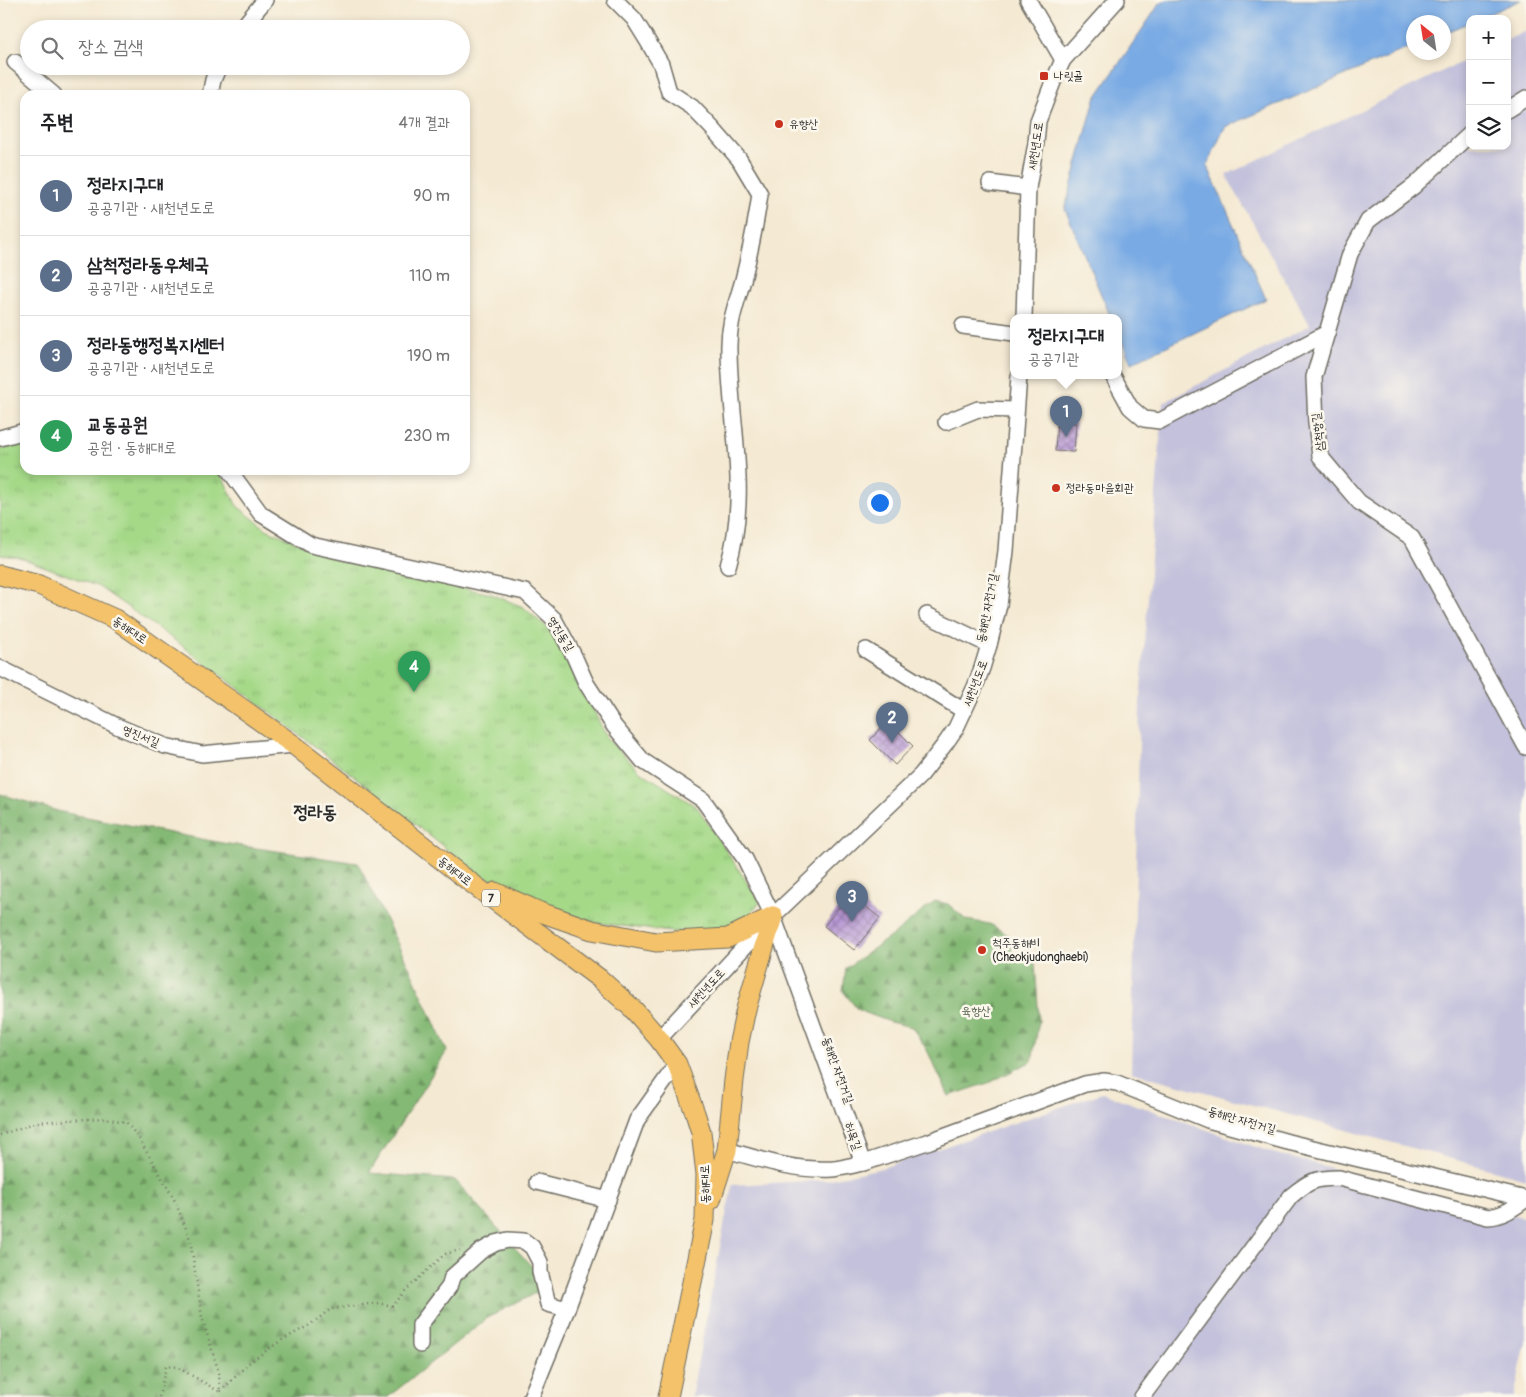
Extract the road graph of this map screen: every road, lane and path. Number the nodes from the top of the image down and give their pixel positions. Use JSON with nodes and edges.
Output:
{"nodes":[{"id":1,"x":264,"y":0,"type":"edge"},
{"id":2,"x":615,"y":0,"type":"edge"},
{"id":3,"x":1028,"y":0,"type":"edge"},
{"id":4,"x":1117,"y":0,"type":"edge"},
{"id":5,"x":248,"y":20,"type":"edge"},
{"id":6,"x":1063,"y":60,"type":"junction"},
{"id":7,"x":15,"y":62,"type":"dead end"},
{"id":8,"x":20,"y":66,"type":"edge"},
{"id":9,"x":30,"y":75,"type":"edge"},
{"id":10,"x":215,"y":75,"type":"edge"},
{"id":11,"x":48,"y":90,"type":"edge"},
{"id":12,"x":211,"y":90,"type":"edge"},
{"id":13,"x":1526,"y":98,"type":"edge"},
{"id":14,"x":1511,"y":107,"type":"edge"},
{"id":15,"x":1466,"y":138,"type":"edge"},
{"id":16,"x":990,"y":183,"type":"dead end"},
{"id":17,"x":1028,"y":188,"type":"junction"},
{"id":18,"x":1024,"y":314,"type":"edge"},
{"id":19,"x":963,"y":326,"type":"dead end"},
{"id":20,"x":1010,"y":332,"type":"edge"},
{"id":21,"x":1327,"y":333,"type":"junction"},
{"id":22,"x":1020,"y":379,"type":"edge"},
{"id":23,"x":1115,"y":379,"type":"edge"},
{"id":24,"x":1016,"y":410,"type":"junction"},
{"id":25,"x":946,"y":422,"type":"dead end"},
{"id":26,"x":20,"y":432,"type":"edge"},
{"id":27,"x":0,"y":438,"type":"edge"},
{"id":28,"x":233,"y":475,"type":"edge"},
{"id":29,"x":728,"y":566,"type":"dead end"},
{"id":30,"x":0,"y":575,"type":"edge"},
{"id":31,"x":927,"y":614,"type":"dead end"},
{"id":32,"x":989,"y":645,"type":"junction"},
{"id":33,"x":866,"y":650,"type":"dead end"},
{"id":34,"x":0,"y":668,"type":"edge"},
{"id":35,"x":964,"y":711,"type":"junction"},
{"id":36,"x":294,"y":745,"type":"junction"},
{"id":37,"x":1526,"y":747,"type":"edge"},
{"id":38,"x":466,"y":879,"type":"junction"},
{"id":39,"x":773,"y":916,"type":"junction"},
{"id":40,"x":658,"y":1039,"type":"junction"},
{"id":41,"x":677,"y":1064,"type":"junction"},
{"id":42,"x":0,"y":1135,"type":"edge"},
{"id":43,"x":727,"y":1150,"type":"junction"},
{"id":44,"x":863,"y":1163,"type":"junction"},
{"id":45,"x":538,"y":1182,"type":"dead end"},
{"id":46,"x":1526,"y":1199,"type":"edge"},
{"id":47,"x":608,"y":1200,"type":"junction"},
{"id":48,"x":704,"y":1220,"type":"junction"},
{"id":49,"x":481,"y":1250,"type":"junction"},
{"id":50,"x":567,"y":1309,"type":"junction"},
{"id":51,"x":420,"y":1345,"type":"dead end"},
{"id":52,"x":220,"y":1392,"type":"junction"},
{"id":53,"x":159,"y":1397,"type":"edge"},
{"id":54,"x":532,"y":1397,"type":"edge"},
{"id":55,"x":668,"y":1397,"type":"edge"},
{"id":56,"x":1142,"y":1397,"type":"edge"}],
"edges":[{"from":1,"to":5,"type":"street"},
{"from":2,"to":29,"type":"street"},
{"from":3,"to":6,"type":"street"},
{"from":4,"to":6,"type":"street","name":"새천년도로"},
{"from":6,"to":17,"type":"street","name":"새천년도로"},
{"from":7,"to":8,"type":"street"},
{"from":9,"to":11,"type":"street"},
{"from":10,"to":12,"type":"street"},
{"from":13,"to":14,"type":"street"},
{"from":15,"to":21,"type":"street","name":"삼척항길"},
{"from":16,"to":17,"type":"street"},
{"from":17,"to":18,"type":"street","name":"새천년도로"},
{"from":19,"to":20,"type":"street"},
{"from":21,"to":23,"type":"street"},
{"from":21,"to":37,"type":"street","name":"삼척항길"},
{"from":22,"to":24,"type":"street","name":"새천년도로"},
{"from":24,"to":25,"type":"street"},
{"from":24,"to":32,"type":"street","name":"새천년도로"},
{"from":26,"to":27,"type":"street"},
{"from":28,"to":39,"type":"street","name":"영진동길"},
{"from":30,"to":36,"type":"main road","name":"동해대로","number":"7"},
{"from":31,"to":32,"type":"street"},
{"from":32,"to":35,"type":"street","name":"새천년도로"},
{"from":33,"to":35,"type":"street"},
{"from":34,"to":36,"type":"street","name":"영진서길"},
{"from":35,"to":39,"type":"street","name":"새천년도로"},
{"from":36,"to":38,"type":"main road","name":"동해대로","number":"7"},
{"from":38,"to":39,"type":"main road"},
{"from":38,"to":40,"type":"main road","name":"동해대로","number":"7"},
{"from":39,"to":40,"type":"street","name":"새천년도로"},
{"from":39,"to":43,"type":"main road"},
{"from":39,"to":44,"type":"street","name":"허목길"},
{"from":40,"to":41,"type":"main road","name":"동해대로","number":"7"},
{"from":41,"to":47,"type":"street"},
{"from":41,"to":48,"type":"main road","name":"동해대로","number":"7"},
{"from":42,"to":52,"type":"path"},
{"from":43,"to":44,"type":"street"},
{"from":43,"to":48,"type":"main road"},
{"from":44,"to":46,"type":"street","name":"허목길"},
{"from":45,"to":47,"type":"street"},
{"from":46,"to":56,"type":"street"},
{"from":47,"to":50,"type":"street"},
{"from":48,"to":55,"type":"main road","name":"동해대로","number":"7"},
{"from":49,"to":50,"type":"street"},
{"from":49,"to":51,"type":"street"},
{"from":49,"to":52,"type":"path"},
{"from":50,"to":54,"type":"street"},
{"from":52,"to":53,"type":"path"}]}
